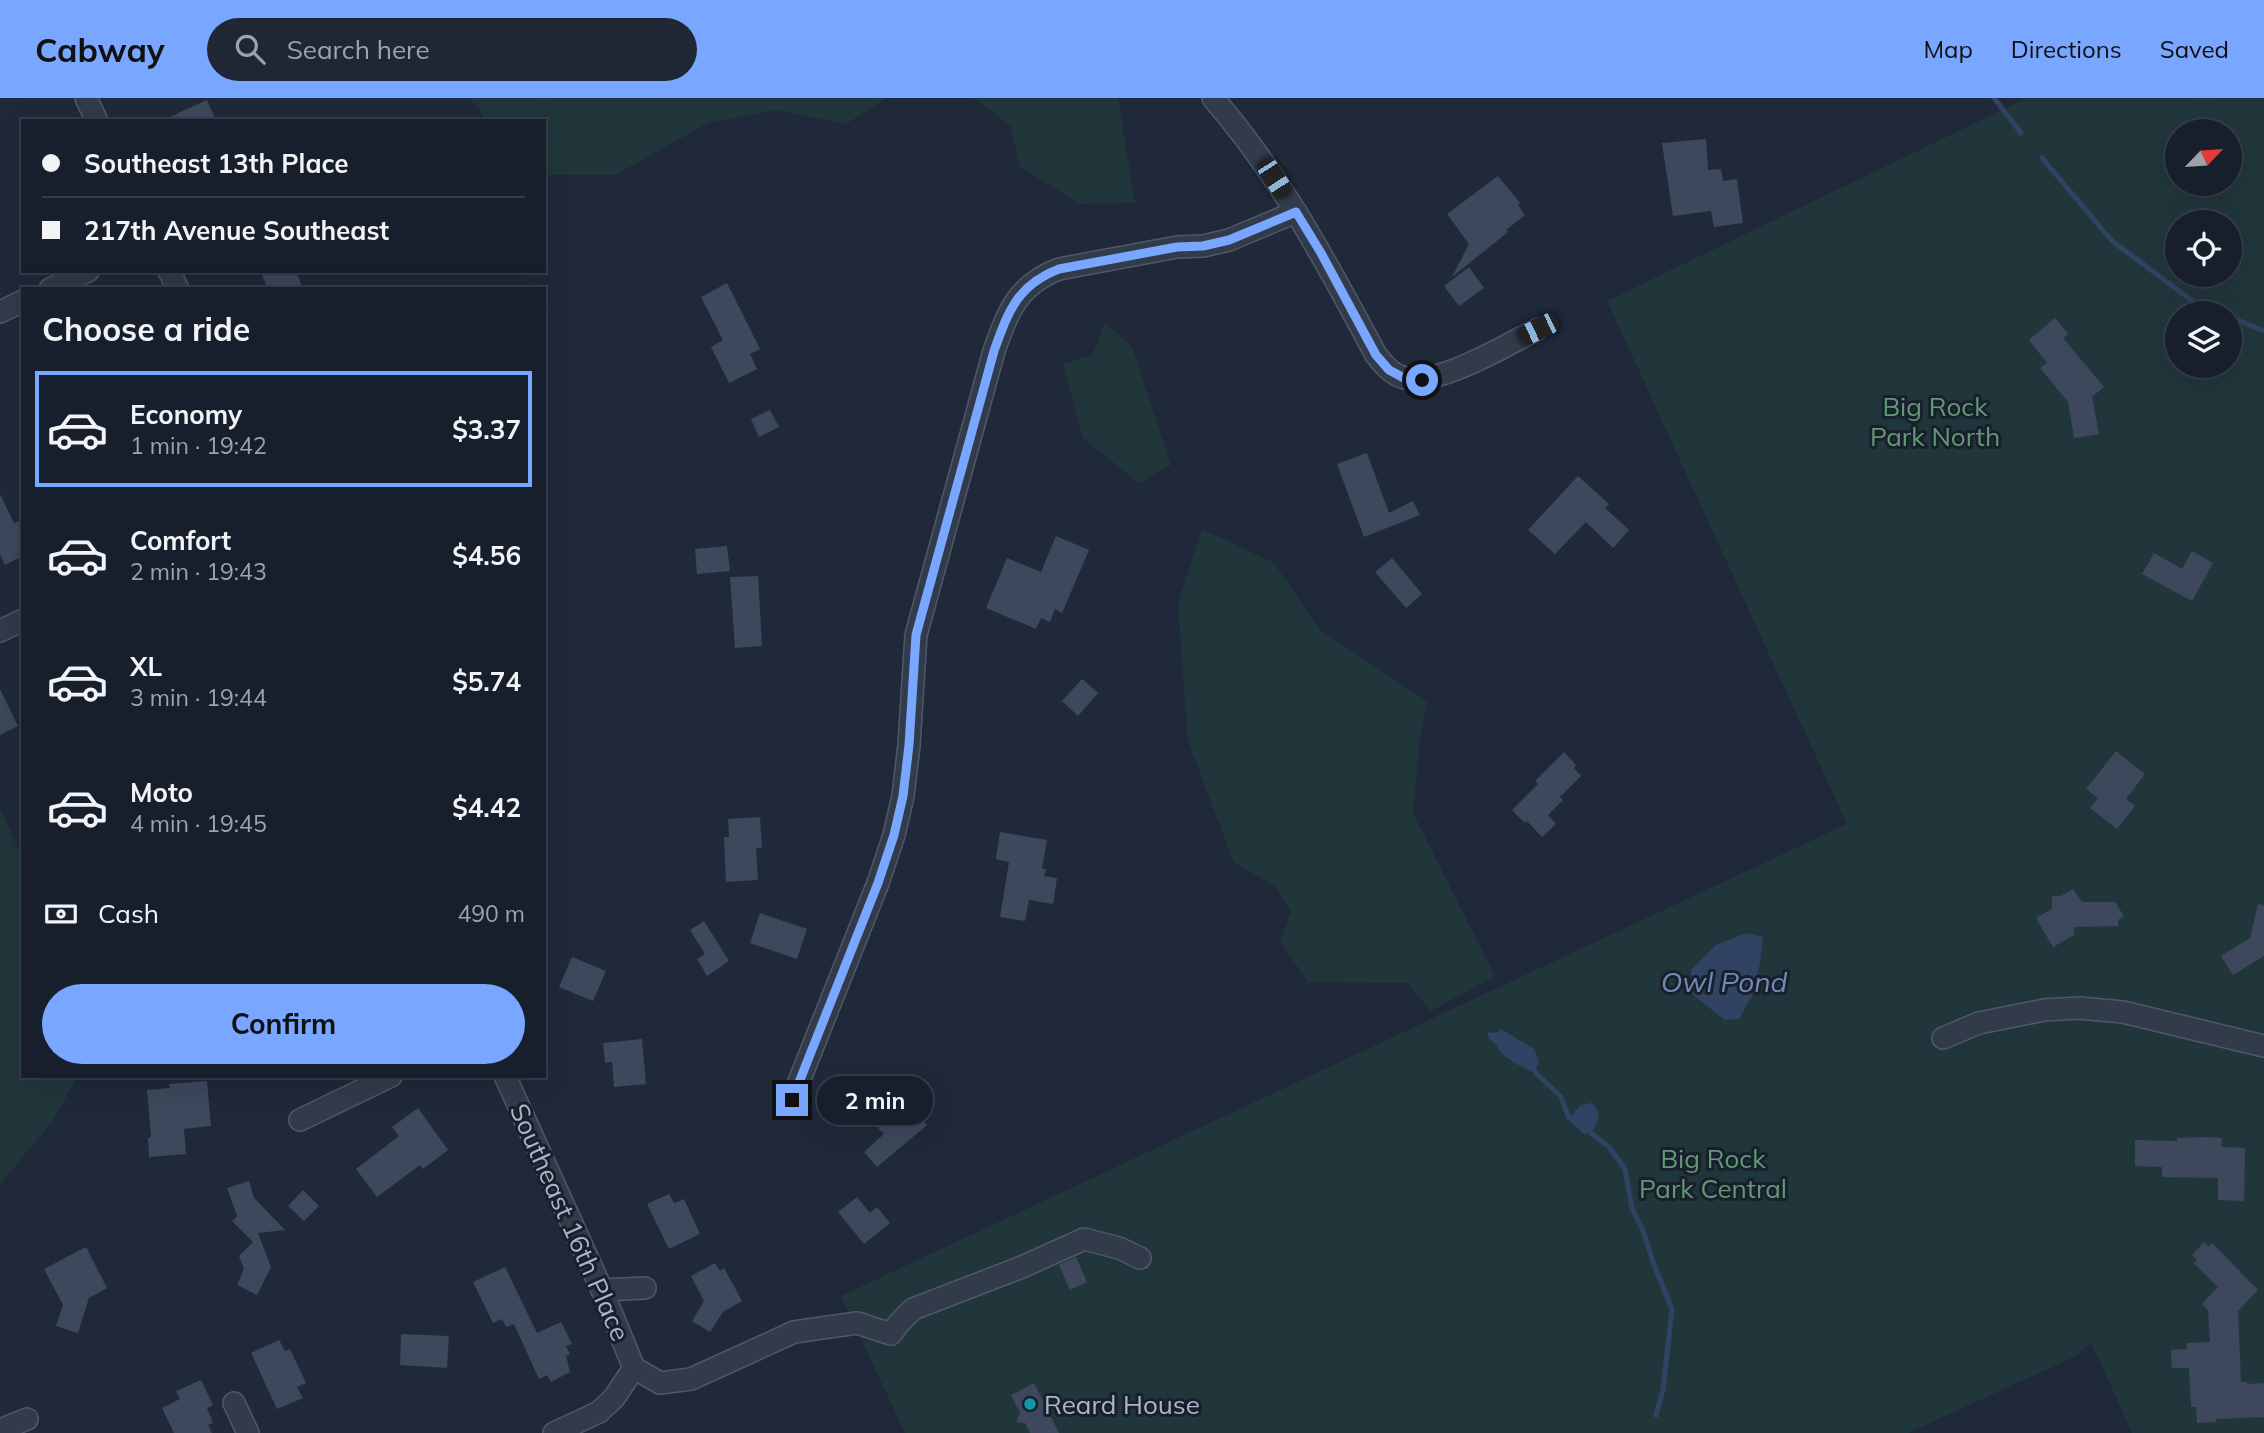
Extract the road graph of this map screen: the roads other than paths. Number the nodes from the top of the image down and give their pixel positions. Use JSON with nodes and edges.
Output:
{"nodes":[{"id":1,"x":86,"y":98,"type":"edge"},
{"id":2,"x":1213,"y":98,"type":"edge"},
{"id":3,"x":96,"y":119,"type":"edge"},
{"id":4,"x":1296,"y":212,"type":"junction"},
{"id":5,"x":84,"y":273,"type":"edge"},
{"id":6,"x":54,"y":287,"type":"edge"},
{"id":7,"x":21,"y":303,"type":"edge"},
{"id":8,"x":0,"y":312,"type":"edge"},
{"id":9,"x":1538,"y":329,"type":"dead end"},
{"id":10,"x":21,"y":621,"type":"edge"},
{"id":11,"x":0,"y":631,"type":"edge"},
{"id":12,"x":1943,"y":1038,"type":"dead end"},
{"id":13,"x":2264,"y":1046,"type":"edge"},
{"id":14,"x":387,"y":1078,"type":"edge"},
{"id":15,"x":506,"y":1078,"type":"edge"},
{"id":16,"x":792,"y":1100,"type":"dead end"},
{"id":17,"x":300,"y":1120,"type":"dead end"},
{"id":18,"x":1140,"y":1258,"type":"dead end"},
{"id":19,"x":645,"y":1289,"type":"dead end"},
{"id":20,"x":602,"y":1290,"type":"junction"},
{"id":21,"x":634,"y":1368,"type":"junction"},
{"id":22,"x":234,"y":1403,"type":"dead end"},
{"id":23,"x":27,"y":1419,"type":"dead end"},
{"id":24,"x":0,"y":1430,"type":"edge"},
{"id":25,"x":248,"y":1433,"type":"edge"},
{"id":26,"x":554,"y":1433,"type":"edge"}],
"edges":[{"from":1,"to":3,"type":"street"},
{"from":2,"to":4,"type":"street"},
{"from":4,"to":9,"type":"street"},
{"from":4,"to":16,"type":"street"},
{"from":5,"to":6,"type":"street"},
{"from":7,"to":8,"type":"street"},
{"from":10,"to":11,"type":"street"},
{"from":12,"to":13,"type":"street"},
{"from":14,"to":17,"type":"street"},
{"from":15,"to":20,"type":"street","name":"Southeast 16th Place"},
{"from":18,"to":21,"type":"street"},
{"from":19,"to":20,"type":"street"},
{"from":20,"to":21,"type":"street","name":"Southeast 16th Place"},
{"from":21,"to":26,"type":"street"},
{"from":22,"to":25,"type":"street"},
{"from":23,"to":24,"type":"street"}]}
